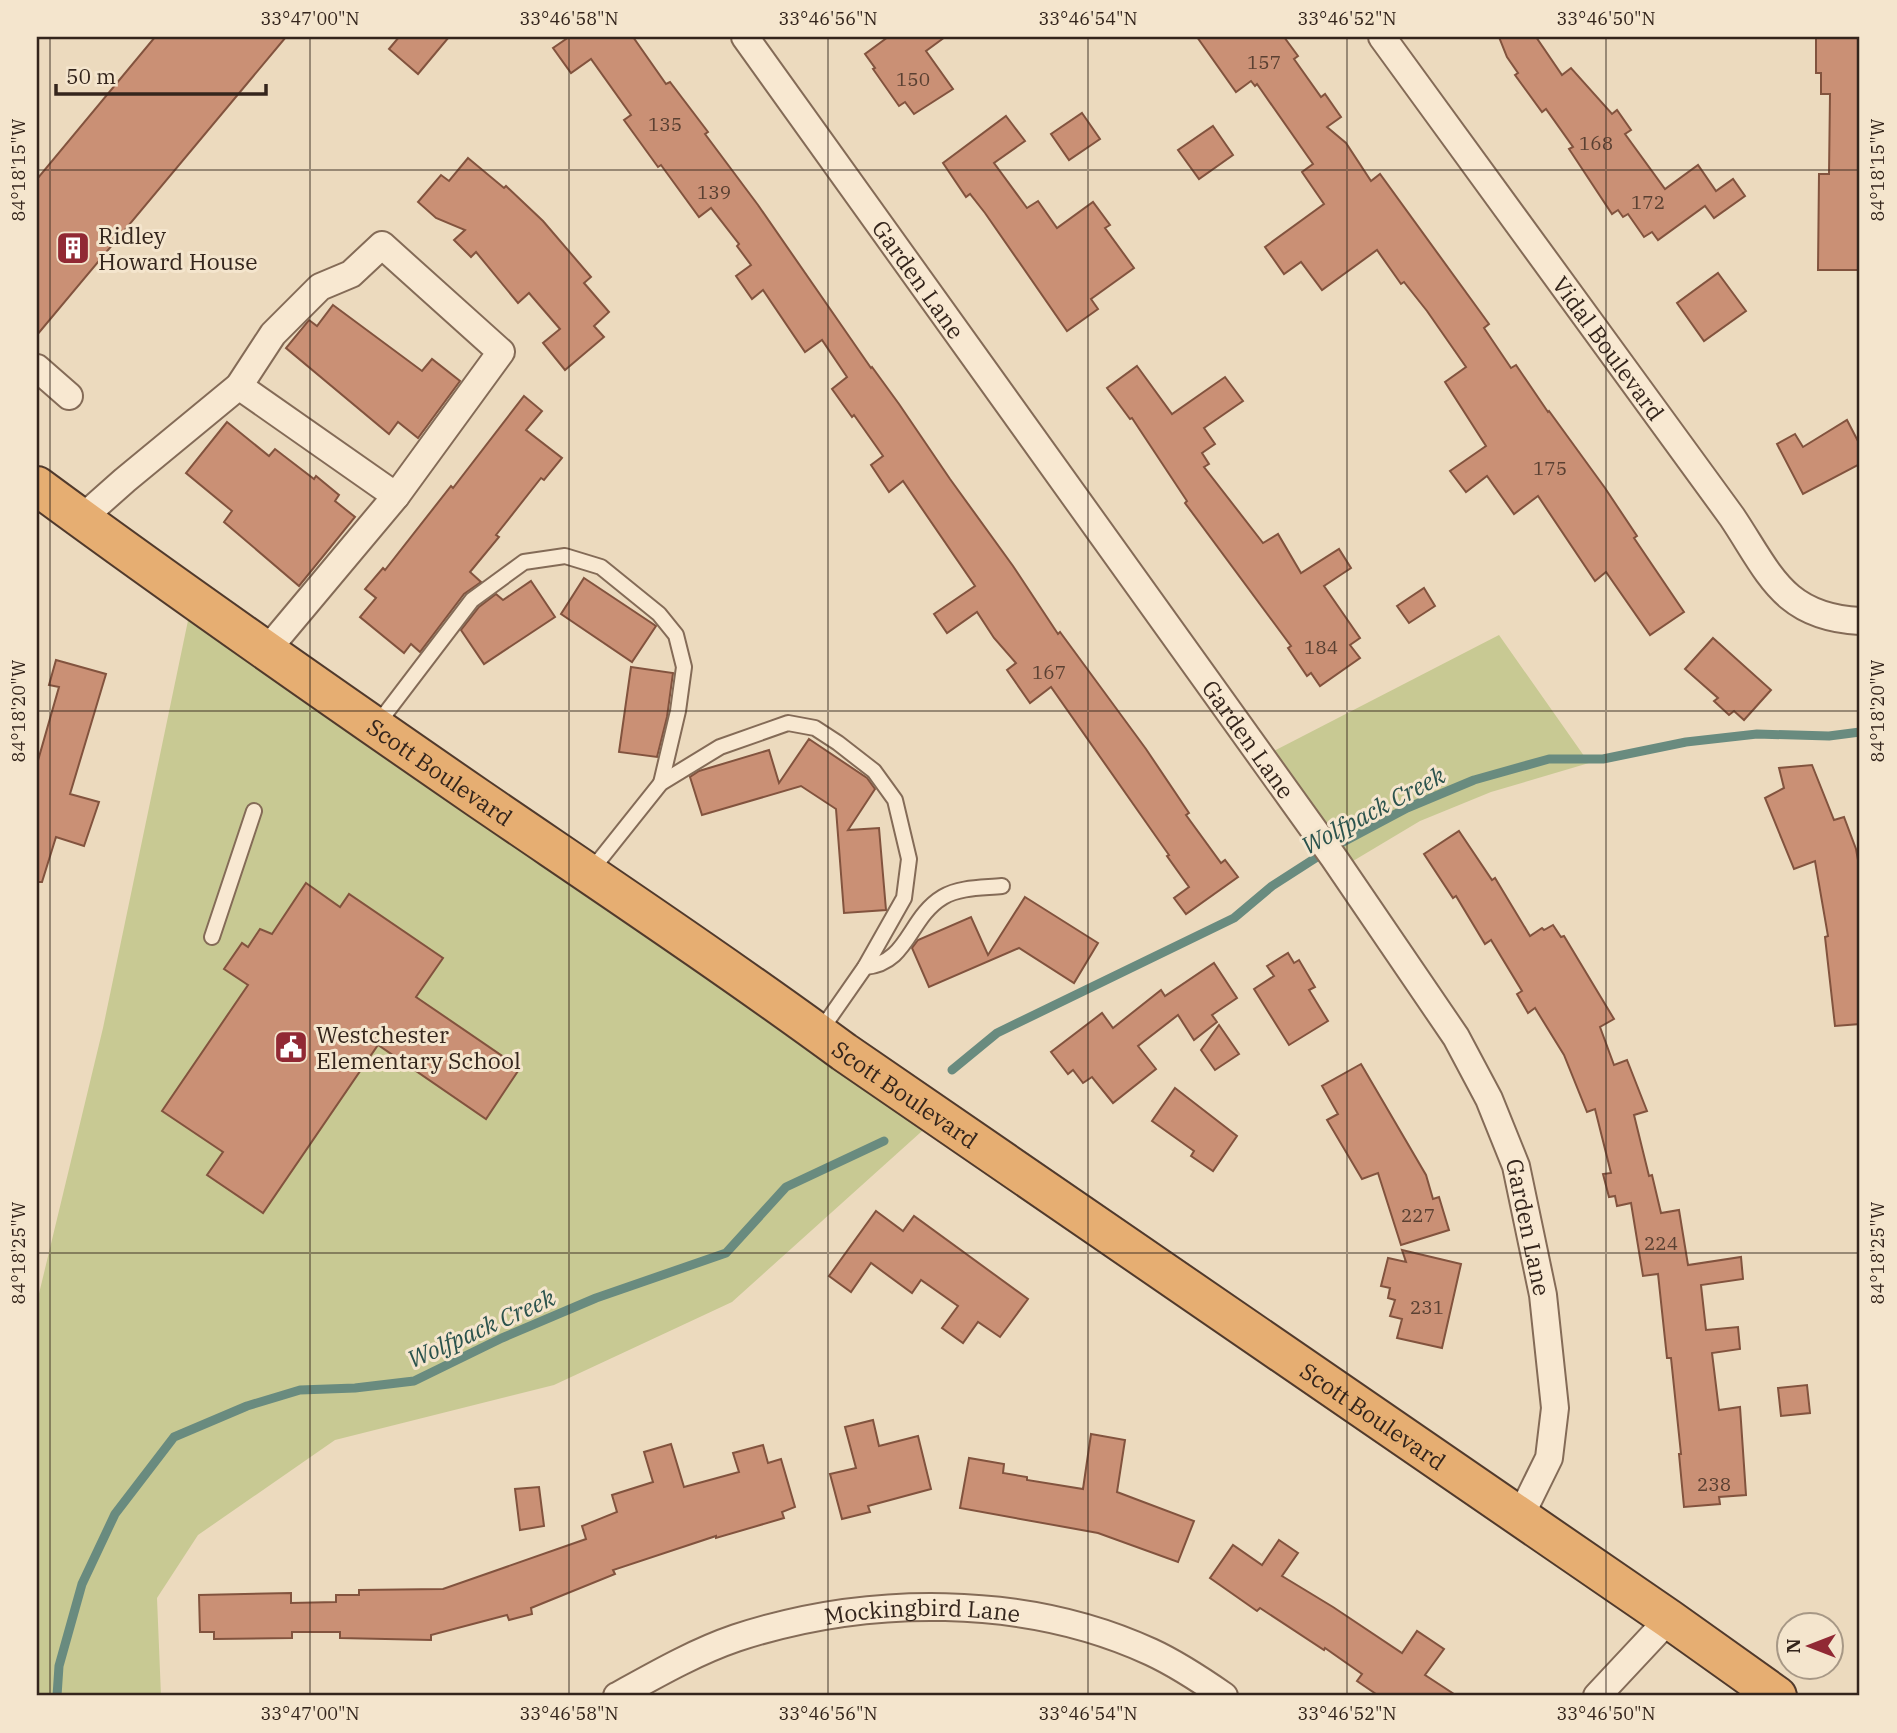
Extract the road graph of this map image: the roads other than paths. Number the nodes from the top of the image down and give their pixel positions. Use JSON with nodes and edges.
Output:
{"nodes":[{"id":1,"x":745,"y":37,"type":"edge"},
{"id":2,"x":1382,"y":37,"type":"edge"},
{"id":3,"x":37,"y":368,"type":"edge"},
{"id":4,"x":239,"y":386,"type":"junction"},
{"id":5,"x":69,"y":396,"type":"dead end"},
{"id":6,"x":37,"y":486,"type":"edge"},
{"id":7,"x":396,"y":496,"type":"junction"},
{"id":8,"x":81,"y":519,"type":"junction"},
{"id":9,"x":1860,"y":621,"type":"edge"},
{"id":10,"x":267,"y":650,"type":"junction"},
{"id":11,"x":376,"y":727,"type":"junction"},
{"id":12,"x":661,"y":783,"type":"junction"},
{"id":13,"x":254,"y":811,"type":"dead end"},
{"id":14,"x":590,"y":874,"type":"junction"},
{"id":15,"x":1002,"y":886,"type":"dead end"},
{"id":16,"x":212,"y":937,"type":"dead end"},
{"id":17,"x":865,"y":967,"type":"junction"},
{"id":18,"x":819,"y":1033,"type":"junction"},
{"id":19,"x":1520,"y":1517,"type":"junction"},
{"id":20,"x":1669,"y":1619,"type":"junction"},
{"id":21,"x":617,"y":1696,"type":"edge"},
{"id":22,"x":1224,"y":1696,"type":"edge"},
{"id":23,"x":1597,"y":1696,"type":"edge"},
{"id":24,"x":1777,"y":1696,"type":"edge"}],
"edges":[{"from":1,"to":19,"type":"street","name":"Garden Lane"},
{"from":2,"to":9,"type":"street","name":"Vidal Boulevard"},
{"from":3,"to":5,"type":"street"},
{"from":4,"to":7,"type":"street"},
{"from":4,"to":7,"type":"street"},
{"from":4,"to":8,"type":"street"},
{"from":6,"to":8,"type":"highway","name":"Scott Boulevard"},
{"from":7,"to":10,"type":"street"},
{"from":8,"to":10,"type":"highway","name":"Scott Boulevard"},
{"from":10,"to":11,"type":"highway","name":"Scott Boulevard"},
{"from":11,"to":12,"type":"lane"},
{"from":11,"to":14,"type":"highway","name":"Scott Boulevard"},
{"from":12,"to":14,"type":"lane"},
{"from":12,"to":17,"type":"lane"},
{"from":13,"to":16,"type":"lane"},
{"from":14,"to":18,"type":"highway","name":"Scott Boulevard"},
{"from":15,"to":17,"type":"lane"},
{"from":17,"to":18,"type":"lane"},
{"from":18,"to":19,"type":"highway","name":"Scott Boulevard"},
{"from":19,"to":20,"type":"highway","name":"Scott Boulevard"},
{"from":20,"to":23,"type":"street"},
{"from":20,"to":24,"type":"highway","name":"Scott Boulevard"},
{"from":21,"to":22,"type":"street","name":"Mockingbird Lane"}]}
